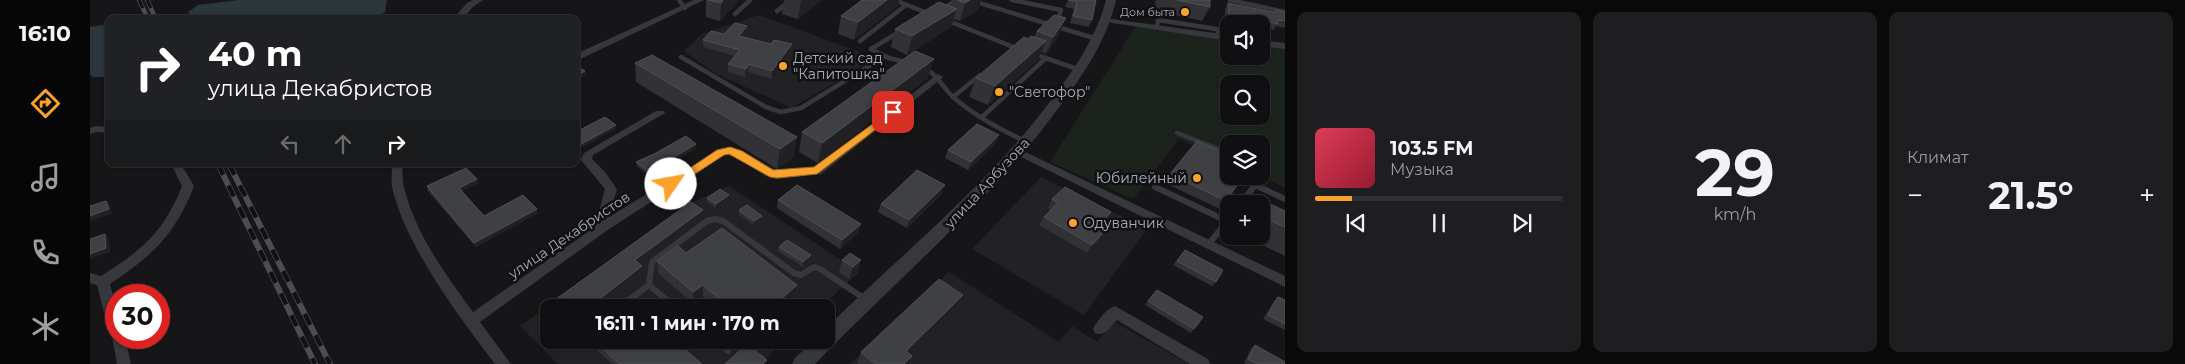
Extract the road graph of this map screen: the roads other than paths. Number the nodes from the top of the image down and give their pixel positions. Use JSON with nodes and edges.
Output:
{"nodes":[{"id":1,"x":479,"y":0,"type":"edge"},
{"id":2,"x":679,"y":0,"type":"edge"},
{"id":3,"x":700,"y":0,"type":"edge"},
{"id":4,"x":750,"y":0,"type":"edge"},
{"id":5,"x":791,"y":0,"type":"edge"},
{"id":6,"x":894,"y":0,"type":"edge"},
{"id":7,"x":956,"y":0,"type":"edge"},
{"id":8,"x":970,"y":0,"type":"edge"},
{"id":9,"x":1012,"y":0,"type":"edge"},
{"id":10,"x":1110,"y":0,"type":"edge"},
{"id":11,"x":1230,"y":0,"type":"edge"},
{"id":12,"x":906,"y":5,"type":"junction"},
{"id":13,"x":686,"y":8,"type":"junction"},
{"id":14,"x":941,"y":10,"type":"edge"},
{"id":15,"x":777,"y":11,"type":"dead end"},
{"id":16,"x":1285,"y":12,"type":"edge"},
{"id":17,"x":735,"y":14,"type":"dead end"},
{"id":18,"x":461,"y":15,"type":"edge"},
{"id":19,"x":940,"y":18,"type":"edge"},
{"id":20,"x":921,"y":19,"type":"edge"},
{"id":21,"x":1107,"y":20,"type":"junction"},
{"id":22,"x":1056,"y":26,"type":"junction"},
{"id":23,"x":904,"y":29,"type":"edge"},
{"id":24,"x":1220,"y":36,"type":"edge"},
{"id":25,"x":1099,"y":39,"type":"junction"},
{"id":26,"x":860,"y":41,"type":"dead end"},
{"id":27,"x":1270,"y":44,"type":"edge"},
{"id":28,"x":1285,"y":46,"type":"edge"},
{"id":29,"x":1014,"y":47,"type":"junction"},
{"id":30,"x":1006,"y":53,"type":"edge"},
{"id":31,"x":580,"y":56,"type":"edge"},
{"id":32,"x":885,"y":56,"type":"junction"},
{"id":33,"x":681,"y":58,"type":"dead end"},
{"id":34,"x":1046,"y":58,"type":"junction"},
{"id":35,"x":1080,"y":70,"type":"junction"},
{"id":36,"x":984,"y":72,"type":"edge"},
{"id":37,"x":938,"y":77,"type":"junction"},
{"id":38,"x":953,"y":98,"type":"junction"},
{"id":39,"x":660,"y":113,"type":"dead end"},
{"id":40,"x":982,"y":117,"type":"junction"},
{"id":41,"x":105,"y":130,"type":"edge"},
{"id":42,"x":90,"y":131,"type":"edge"},
{"id":43,"x":1177,"y":133,"type":"dead end"},
{"id":44,"x":1023,"y":147,"type":"junction"},
{"id":45,"x":1220,"y":150,"type":"edge"},
{"id":46,"x":178,"y":167,"type":"edge"},
{"id":47,"x":396,"y":167,"type":"edge"},
{"id":48,"x":1255,"y":185,"type":"joint"},
{"id":49,"x":1155,"y":187,"type":"dead end"},
{"id":50,"x":1248,"y":195,"type":"edge"},
{"id":51,"x":1285,"y":199,"type":"edge"},
{"id":52,"x":1220,"y":216,"type":"edge"},
{"id":53,"x":600,"y":230,"type":"junction"},
{"id":54,"x":1220,"y":230,"type":"edge"},
{"id":55,"x":1208,"y":245,"type":"junction"},
{"id":56,"x":97,"y":280,"type":"edge"},
{"id":57,"x":1285,"y":282,"type":"edge"},
{"id":58,"x":649,"y":285,"type":"junction"},
{"id":59,"x":630,"y":299,"type":"edge"},
{"id":60,"x":665,"y":299,"type":"edge"},
{"id":61,"x":867,"y":300,"type":"junction"},
{"id":62,"x":105,"y":302,"type":"edge"},
{"id":63,"x":472,"y":320,"type":"junction"},
{"id":64,"x":1100,"y":329,"type":"dead end"},
{"id":65,"x":835,"y":331,"type":"edge"},
{"id":66,"x":121,"y":349,"type":"edge"},
{"id":67,"x":725,"y":349,"type":"edge"},
{"id":68,"x":817,"y":349,"type":"edge"},
{"id":69,"x":728,"y":351,"type":"dead end"},
{"id":70,"x":124,"y":364,"type":"edge"},
{"id":71,"x":504,"y":364,"type":"edge"},
{"id":72,"x":802,"y":364,"type":"edge"},
{"id":73,"x":1203,"y":364,"type":"edge"}],
"edges":[{"from":1,"to":18,"type":"street"},
{"from":2,"to":13,"type":"lane"},
{"from":3,"to":13,"type":"street"},
{"from":4,"to":17,"type":"lane"},
{"from":5,"to":15,"type":"lane"},
{"from":6,"to":12,"type":"lane"},
{"from":7,"to":14,"type":"lane"},
{"from":8,"to":22,"type":"lane"},
{"from":9,"to":22,"type":"lane"},
{"from":10,"to":21,"type":"street","name":"улица Арбузова"},
{"from":11,"to":16,"type":"lane"},
{"from":12,"to":20,"type":"lane"},
{"from":12,"to":26,"type":"lane"},
{"from":13,"to":31,"type":"street"},
{"from":19,"to":29,"type":"lane"},
{"from":21,"to":24,"type":"street"},
{"from":21,"to":25,"type":"street","name":"улица Арбузова"},
{"from":22,"to":25,"type":"lane"},
{"from":23,"to":32,"type":"lane"},
{"from":25,"to":35,"type":"street","name":"улица Арбузова"},
{"from":27,"to":28,"type":"street"},
{"from":29,"to":30,"type":"lane"},
{"from":29,"to":34,"type":"lane"},
{"from":32,"to":33,"type":"lane"},
{"from":32,"to":37,"type":"lane"},
{"from":34,"to":35,"type":"lane"},
{"from":34,"to":40,"type":"lane"},
{"from":35,"to":44,"type":"street","name":"улица Арбузова"},
{"from":36,"to":38,"type":"lane"},
{"from":37,"to":38,"type":"lane"},
{"from":37,"to":53,"type":"street","name":"улица Декабристов"},
{"from":38,"to":40,"type":"lane"},
{"from":39,"to":53,"type":"street"},
{"from":40,"to":44,"type":"lane"},
{"from":41,"to":42,"type":"street"},
{"from":43,"to":45,"type":"lane"},
{"from":44,"to":55,"type":"street"},
{"from":44,"to":61,"type":"street","name":"улица Арбузова"},
{"from":46,"to":56,"type":"street"},
{"from":47,"to":63,"type":"street"},
{"from":48,"to":50,"type":"lane"},
{"from":48,"to":51,"type":"lane"},
{"from":49,"to":52,"type":"lane"},
{"from":53,"to":63,"type":"street","name":"улица Декабристов"},
{"from":54,"to":55,"type":"lane"},
{"from":55,"to":57,"type":"street"},
{"from":56,"to":62,"type":"street"},
{"from":58,"to":59,"type":"lane"},
{"from":58,"to":60,"type":"lane"},
{"from":58,"to":61,"type":"lane"},
{"from":61,"to":65,"type":"street","name":"улица Арбузова"},
{"from":63,"to":71,"type":"street"},
{"from":64,"to":73,"type":"street"},
{"from":66,"to":70,"type":"street"},
{"from":67,"to":69,"type":"lane"},
{"from":68,"to":72,"type":"street","name":"улица Арбузова"}]}
